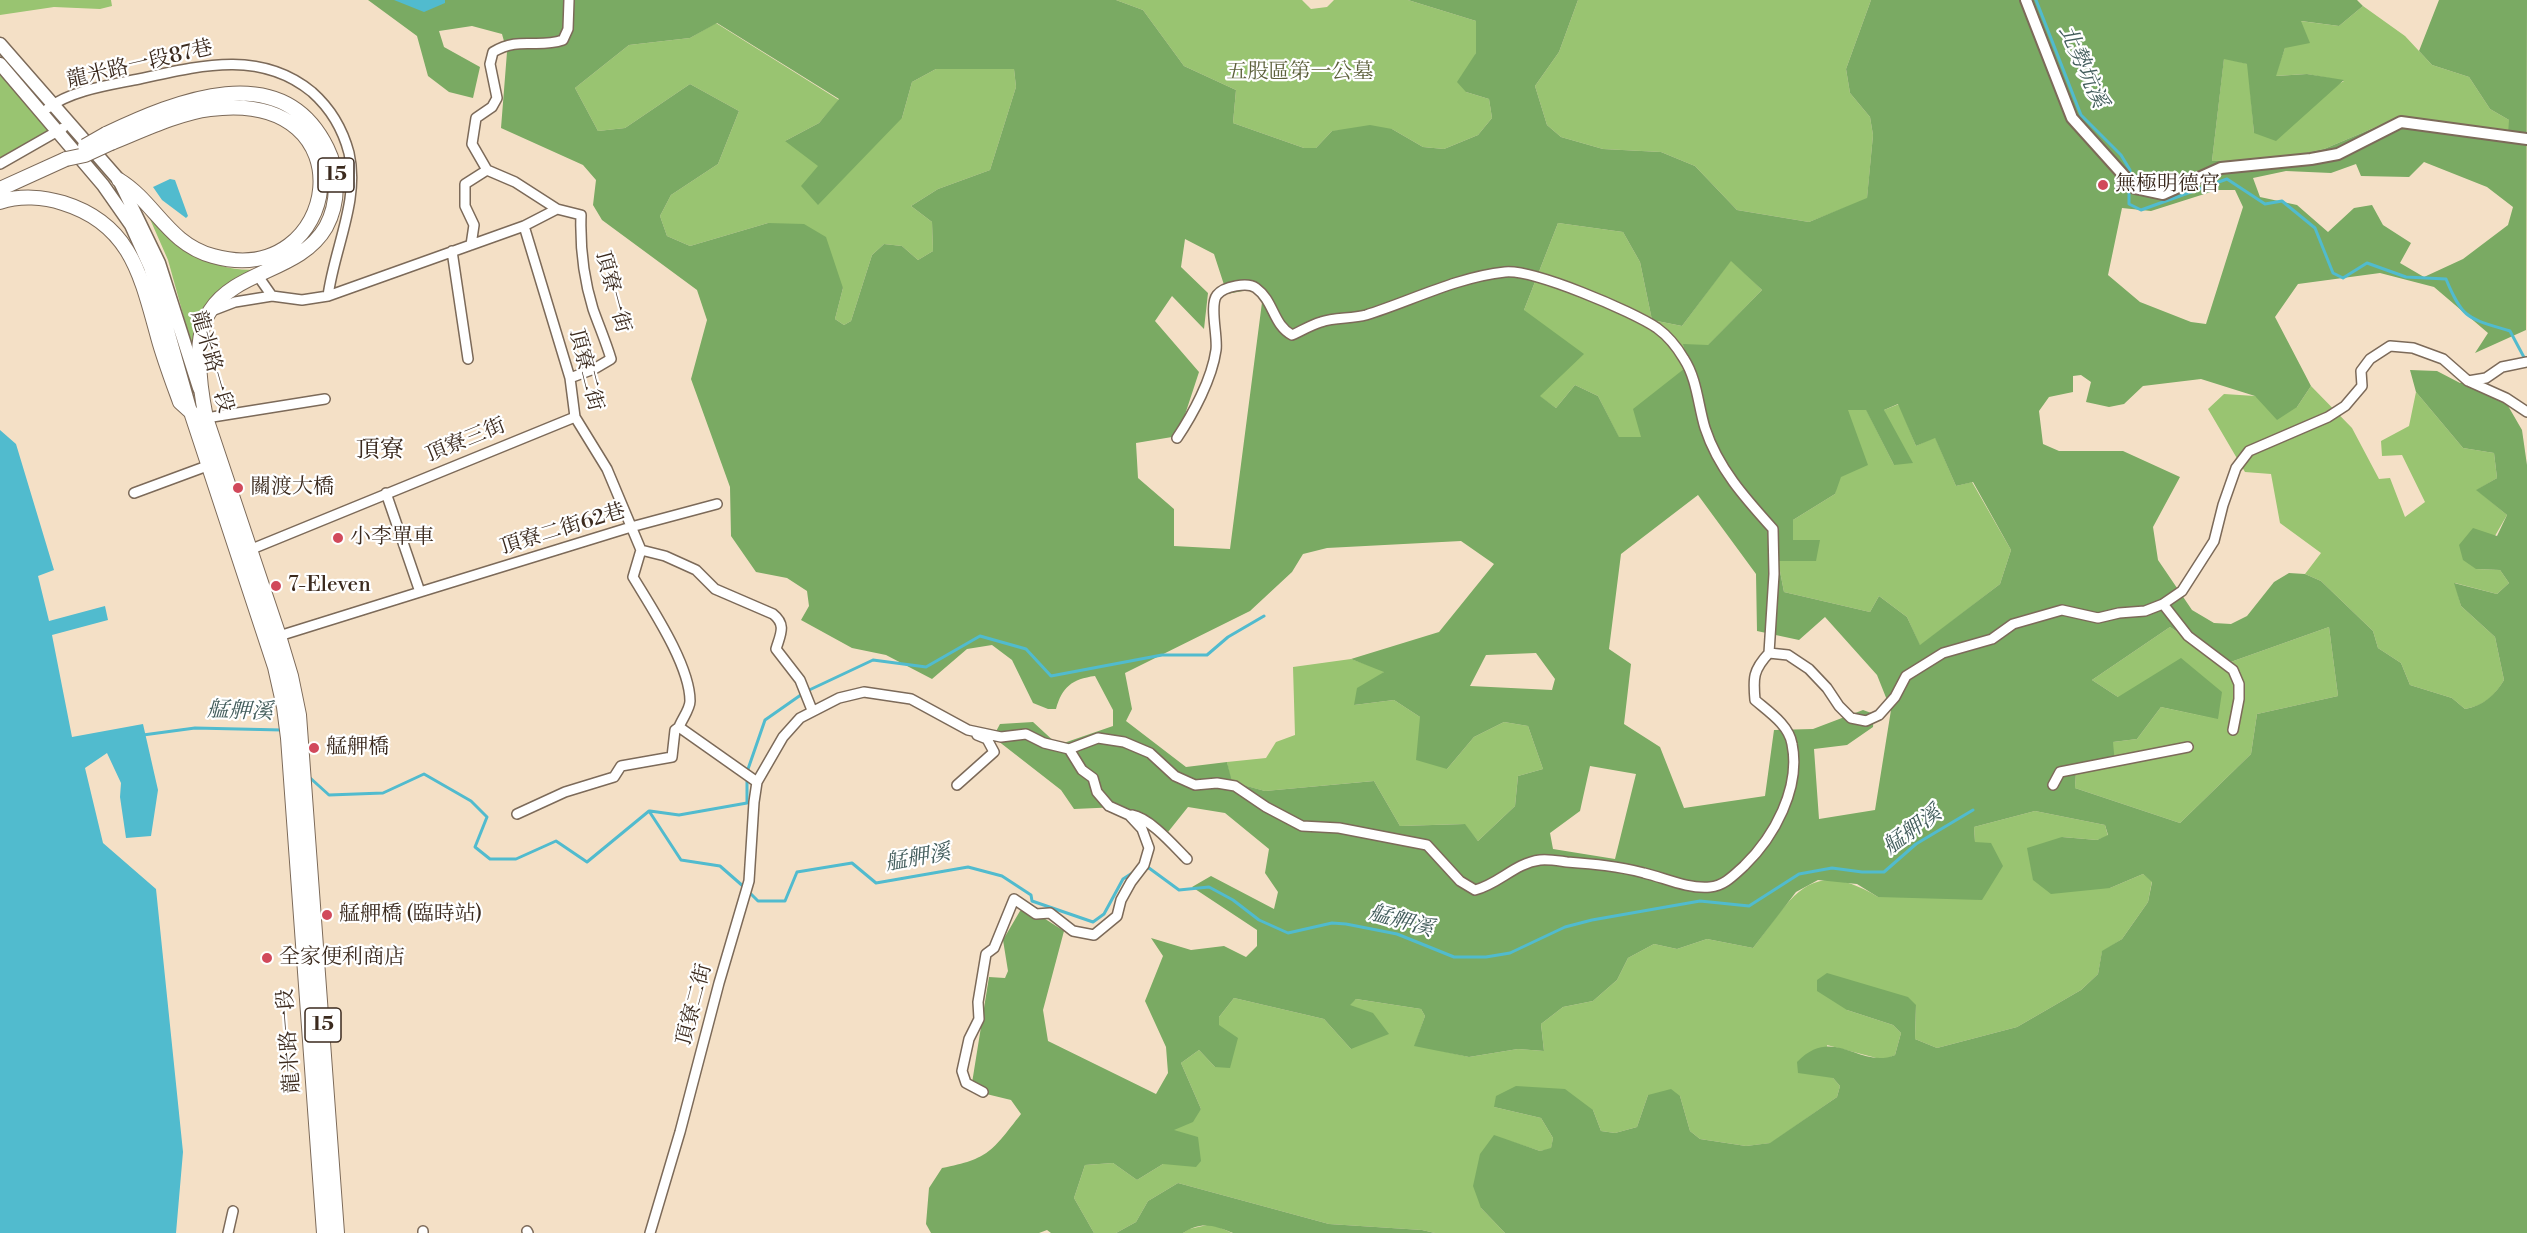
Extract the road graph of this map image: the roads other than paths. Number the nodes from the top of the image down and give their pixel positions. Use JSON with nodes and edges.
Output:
{"nodes":[{"id":1,"x":569,"y":0,"type":"edge"},
{"id":2,"x":2026,"y":0,"type":"edge"},
{"id":3,"x":0,"y":44,"type":"edge"},
{"id":4,"x":0,"y":64,"type":"edge"},
{"id":5,"x":52,"y":105,"type":"junction"},
{"id":6,"x":42,"y":112,"type":"junction"},
{"id":7,"x":69,"y":122,"type":"junction"},
{"id":8,"x":58,"y":131,"type":"junction"},
{"id":9,"x":108,"y":138,"type":"junction"},
{"id":10,"x":2527,"y":139,"type":"edge"},
{"id":11,"x":0,"y":164,"type":"edge"},
{"id":12,"x":487,"y":170,"type":"junction"},
{"id":13,"x":119,"y":180,"type":"junction"},
{"id":14,"x":0,"y":189,"type":"edge"},
{"id":15,"x":0,"y":202,"type":"edge"},
{"id":16,"x":556,"y":209,"type":"junction"},
{"id":17,"x":525,"y":226,"type":"junction"},
{"id":18,"x":471,"y":244,"type":"junction"},
{"id":19,"x":452,"y":251,"type":"junction"},
{"id":20,"x":258,"y":276,"type":"junction"},
{"id":21,"x":272,"y":296,"type":"junction"},
{"id":22,"x":328,"y":296,"type":"junction"},
{"id":23,"x":209,"y":312,"type":"junction"},
{"id":24,"x":468,"y":359,"type":"dead end"},
{"id":25,"x":2527,"y":362,"type":"edge"},
{"id":26,"x":570,"y":378,"type":"junction"},
{"id":27,"x":2468,"y":381,"type":"junction"},
{"id":28,"x":201,"y":393,"type":"junction"},
{"id":29,"x":325,"y":399,"type":"dead end"},
{"id":30,"x":191,"y":412,"type":"junction"},
{"id":31,"x":2527,"y":412,"type":"edge"},
{"id":32,"x":575,"y":417,"type":"junction"},
{"id":33,"x":206,"y":418,"type":"junction"},
{"id":34,"x":1177,"y":438,"type":"dead end"},
{"id":35,"x":207,"y":466,"type":"junction"},
{"id":36,"x":134,"y":493,"type":"dead end"},
{"id":37,"x":386,"y":493,"type":"junction"},
{"id":38,"x":717,"y":504,"type":"dead end"},
{"id":39,"x":631,"y":527,"type":"junction"},
{"id":40,"x":641,"y":550,"type":"junction"},
{"id":41,"x":243,"y":552,"type":"junction"},
{"id":42,"x":420,"y":592,"type":"junction"},
{"id":43,"x":2163,"y":604,"type":"junction"},
{"id":44,"x":279,"y":636,"type":"junction"},
{"id":45,"x":1769,"y":653,"type":"junction"},
{"id":46,"x":810,"y":706,"type":"junction"},
{"id":47,"x":679,"y":727,"type":"junction"},
{"id":48,"x":968,"y":730,"type":"junction"},
{"id":49,"x":2233,"y":730,"type":"dead end"},
{"id":50,"x":295,"y":736,"type":"junction"},
{"id":51,"x":2188,"y":747,"type":"dead end"},
{"id":52,"x":1069,"y":749,"type":"junction"},
{"id":53,"x":757,"y":782,"type":"junction"},
{"id":54,"x":2053,"y":784,"type":"dead end"},
{"id":55,"x":957,"y":785,"type":"dead end"},
{"id":56,"x":517,"y":814,"type":"dead end"},
{"id":57,"x":1129,"y":815,"type":"junction"},
{"id":58,"x":1187,"y":859,"type":"dead end"},
{"id":59,"x":983,"y":1092,"type":"dead end"},
{"id":60,"x":233,"y":1211,"type":"dead end"},
{"id":61,"x":228,"y":1233,"type":"edge"},
{"id":62,"x":324,"y":1233,"type":"edge"},
{"id":63,"x":337,"y":1233,"type":"edge"},
{"id":64,"x":650,"y":1233,"type":"edge"}],
"edges":[{"from":1,"to":12,"type":"street"},
{"from":2,"to":10,"type":"street"},
{"from":3,"to":5,"type":"main road","name":"龍米路一段"},
{"from":4,"to":6,"type":"main road","name":"龍米路一段"},
{"from":5,"to":6,"type":"street","name":"龍米路一段87巷"},
{"from":5,"to":7,"type":"main road","name":"龍米路一段"},
{"from":5,"to":22,"type":"street","name":"龍米路一段87巷"},
{"from":6,"to":8,"type":"main road","name":"龍米路一段"},
{"from":7,"to":8,"type":"street"},
{"from":7,"to":13,"type":"main road","name":"龍米路一段"},
{"from":8,"to":11,"type":"street"},
{"from":8,"to":30,"type":"main road","name":"龍米路一段"},
{"from":9,"to":13,"type":"main road"},
{"from":9,"to":14,"type":"main road","bridge":true},
{"from":9,"to":20,"type":"main road","number":"15"},
{"from":12,"to":16,"type":"street","name":"頂寮一街"},
{"from":12,"to":18,"type":"street"},
{"from":13,"to":28,"type":"main road","name":"龍米路一段"},
{"from":15,"to":30,"type":"main road","number":"15"},
{"from":16,"to":17,"type":"street"},
{"from":16,"to":26,"type":"street","name":"頂寮一街"},
{"from":17,"to":18,"type":"street"},
{"from":17,"to":26,"type":"street","name":"頂寮二街"},
{"from":18,"to":19,"type":"street"},
{"from":19,"to":22,"type":"street"},
{"from":19,"to":24,"type":"street"},
{"from":20,"to":21,"type":"street"},
{"from":20,"to":23,"type":"main road","number":"15"},
{"from":21,"to":22,"type":"street"},
{"from":21,"to":23,"type":"street"},
{"from":23,"to":28,"type":"main road","number":"15"},
{"from":25,"to":27,"type":"street"},
{"from":26,"to":32,"type":"street","name":"頂寮二街"},
{"from":27,"to":31,"type":"street"},
{"from":27,"to":43,"type":"street"},
{"from":28,"to":33,"type":"main road","name":"龍米路一段","number":"15"},
{"from":29,"to":33,"type":"street"},
{"from":30,"to":35,"type":"main road","name":"龍米路一段","number":"15"},
{"from":32,"to":37,"type":"street","name":"頂寮三街"},
{"from":32,"to":39,"type":"street","name":"頂寮二街"},
{"from":33,"to":41,"type":"main road","name":"龍米路一段","number":"15"},
{"from":34,"to":45,"type":"street"},
{"from":35,"to":36,"type":"street"},
{"from":35,"to":41,"type":"main road","name":"龍米路一段","number":"15"},
{"from":37,"to":41,"type":"street","name":"頂寮三街"},
{"from":37,"to":42,"type":"street"},
{"from":38,"to":39,"type":"street","name":"頂寮二街62巷"},
{"from":39,"to":40,"type":"street","name":"頂寮二街"},
{"from":39,"to":42,"type":"street","name":"頂寮二街62巷"},
{"from":40,"to":46,"type":"street"},
{"from":40,"to":47,"type":"street"},
{"from":41,"to":44,"type":"main road","name":"龍米路一段","number":"15"},
{"from":41,"to":50,"type":"main road","name":"龍米路一段","number":"15"},
{"from":42,"to":44,"type":"street","name":"頂寮二街62巷"},
{"from":43,"to":45,"type":"street"},
{"from":43,"to":49,"type":"street"},
{"from":44,"to":50,"type":"main road","name":"龍米路一段","number":"15"},
{"from":45,"to":52,"type":"street"},
{"from":46,"to":48,"type":"street","name":"頂寮二街"},
{"from":46,"to":53,"type":"street","name":"頂寮二街"},
{"from":47,"to":53,"type":"street"},
{"from":47,"to":56,"type":"street"},
{"from":48,"to":52,"type":"street"},
{"from":48,"to":55,"type":"street"},
{"from":50,"to":62,"type":"main road","name":"龍米路一段","number":"15"},
{"from":50,"to":63,"type":"main road","name":"龍米路一段","number":"15"},
{"from":51,"to":54,"type":"street"},
{"from":52,"to":57,"type":"street"},
{"from":53,"to":64,"type":"street","name":"頂寮二街"},
{"from":57,"to":58,"type":"street"},
{"from":57,"to":59,"type":"street"},
{"from":60,"to":61,"type":"street"}]}
